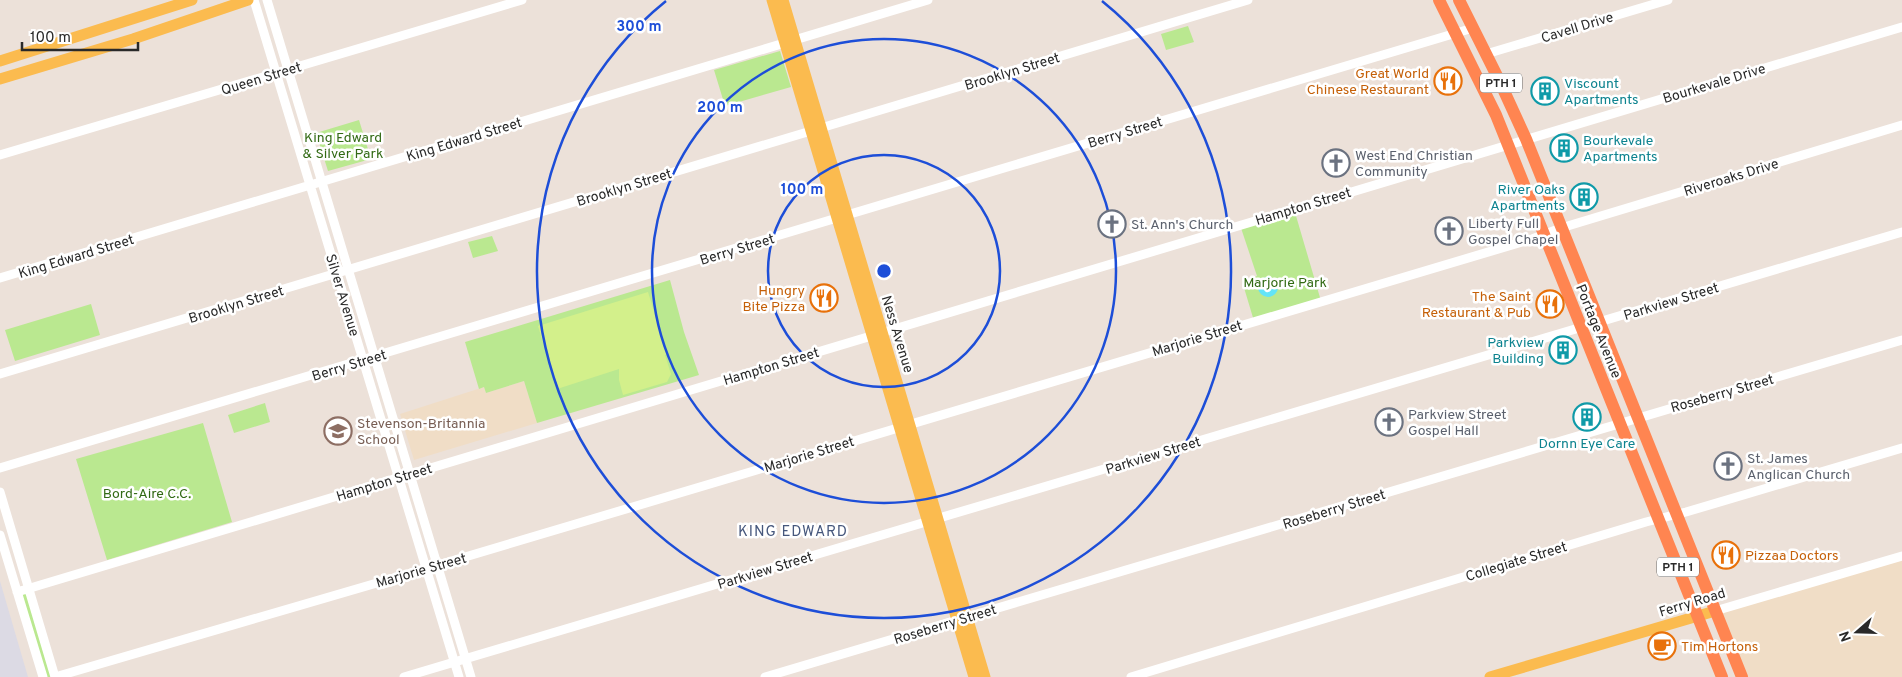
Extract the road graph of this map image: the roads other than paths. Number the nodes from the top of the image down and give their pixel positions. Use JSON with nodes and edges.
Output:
{"nodes":[{"id":1,"x":192,"y":0,"type":"edge"},
{"id":2,"x":248,"y":0,"type":"edge"},
{"id":3,"x":254,"y":0,"type":"edge"},
{"id":4,"x":267,"y":0,"type":"edge"},
{"id":5,"x":522,"y":0,"type":"edge"},
{"id":6,"x":772,"y":0,"type":"edge"},
{"id":7,"x":782,"y":0,"type":"edge"},
{"id":8,"x":928,"y":0,"type":"edge"},
{"id":9,"x":1248,"y":0,"type":"edge"},
{"id":10,"x":1439,"y":0,"type":"edge"},
{"id":11,"x":1459,"y":0,"type":"edge"},
{"id":12,"x":1668,"y":0,"type":"edge"},
{"id":13,"x":1902,"y":27,"type":"edge"},
{"id":14,"x":1473,"y":28,"type":"junction"},
{"id":15,"x":1456,"y":33,"type":"junction"},
{"id":16,"x":790,"y":42,"type":"junction"},
{"id":17,"x":1486,"y":54,"type":"junction"},
{"id":18,"x":0,"y":61,"type":"edge"},
{"id":19,"x":288,"y":70,"type":"junction"},
{"id":20,"x":276,"y":73,"type":"junction"},
{"id":21,"x":0,"y":79,"type":"edge"},
{"id":22,"x":1902,"y":125,"type":"edge"},
{"id":23,"x":816,"y":129,"type":"junction"},
{"id":24,"x":1526,"y":140,"type":"junction"},
{"id":25,"x":1508,"y":145,"type":"junction"},
{"id":26,"x":0,"y":155,"type":"edge"},
{"id":27,"x":322,"y":182,"type":"junction"},
{"id":28,"x":310,"y":186,"type":"junction"},
{"id":29,"x":842,"y":217,"type":"junction"},
{"id":30,"x":1561,"y":228,"type":"junction"},
{"id":31,"x":1902,"y":232,"type":"edge"},
{"id":32,"x":1544,"y":235,"type":"junction"},
{"id":33,"x":348,"y":270,"type":"junction"},
{"id":34,"x":336,"y":274,"type":"junction"},
{"id":35,"x":0,"y":278,"type":"edge"},
{"id":36,"x":1600,"y":322,"type":"junction"},
{"id":37,"x":1582,"y":328,"type":"junction"},
{"id":38,"x":877,"y":334,"type":"junction"},
{"id":39,"x":1902,"y":340,"type":"edge"},
{"id":40,"x":375,"y":357,"type":"junction"},
{"id":41,"x":363,"y":361,"type":"junction"},
{"id":42,"x":0,"y":374,"type":"edge"},
{"id":43,"x":1638,"y":418,"type":"junction"},
{"id":44,"x":1621,"y":424,"type":"junction"},
{"id":45,"x":905,"y":426,"type":"junction"},
{"id":46,"x":1902,"y":448,"type":"edge"},
{"id":47,"x":0,"y":468,"type":"edge"},
{"id":48,"x":410,"y":474,"type":"junction"},
{"id":49,"x":398,"y":478,"type":"junction"},
{"id":50,"x":0,"y":492,"type":"edge"},
{"id":51,"x":1676,"y":515,"type":"junction"},
{"id":52,"x":1659,"y":519,"type":"junction"},
{"id":53,"x":933,"y":520,"type":"junction"},
{"id":54,"x":0,"y":535,"type":"edge"},
{"id":55,"x":1902,"y":556,"type":"edge"},
{"id":56,"x":437,"y":565,"type":"junction"},
{"id":57,"x":426,"y":569,"type":"junction"},
{"id":58,"x":29,"y":588,"type":"junction"},
{"id":59,"x":17,"y":592,"type":"junction"},
{"id":60,"x":1715,"y":611,"type":"junction"},
{"id":61,"x":1698,"y":616,"type":"junction"},
{"id":62,"x":962,"y":619,"type":"junction"},
{"id":63,"x":466,"y":659,"type":"junction"},
{"id":64,"x":454,"y":662,"type":"junction"},
{"id":65,"x":43,"y":677,"type":"edge"},
{"id":66,"x":55,"y":677,"type":"edge"},
{"id":67,"x":404,"y":677,"type":"edge"},
{"id":68,"x":459,"y":677,"type":"edge"},
{"id":69,"x":471,"y":677,"type":"edge"},
{"id":70,"x":765,"y":677,"type":"edge"},
{"id":71,"x":974,"y":677,"type":"edge"},
{"id":72,"x":985,"y":677,"type":"edge"},
{"id":73,"x":1131,"y":677,"type":"edge"},
{"id":74,"x":1490,"y":677,"type":"edge"},
{"id":75,"x":1722,"y":677,"type":"edge"},
{"id":76,"x":1742,"y":677,"type":"edge"}],
"edges":[{"from":1,"to":18,"type":"main road"},
{"from":2,"to":21,"type":"main road"},
{"from":3,"to":20,"type":"street","name":"Silver Avenue"},
{"from":4,"to":19,"type":"street","name":"Silver Avenue"},
{"from":5,"to":19,"type":"street","name":"Queen Street"},
{"from":6,"to":16,"type":"main road","name":"Ness Avenue"},
{"from":7,"to":16,"type":"main road","name":"Ness Avenue"},
{"from":8,"to":16,"type":"street","name":"King Edward Street"},
{"from":9,"to":23,"type":"street","name":"Brooklyn Street"},
{"from":10,"to":15,"type":"highway","name":"Portage Avenue","number":"PTH 1"},
{"from":11,"to":14,"type":"highway","name":"Portage Avenue","number":"PTH 1"},
{"from":12,"to":17,"type":"street","name":"Cavell Drive"},
{"from":13,"to":24,"type":"street","name":"Bourkevale Drive"},
{"from":14,"to":15,"type":"street","name":"Berry Street"},
{"from":14,"to":17,"type":"highway","name":"Portage Avenue","number":"PTH 1"},
{"from":15,"to":25,"type":"highway","name":"Portage Avenue","number":"PTH 1"},
{"from":15,"to":29,"type":"street","name":"Berry Street"},
{"from":16,"to":23,"type":"main road","name":"Ness Avenue"},
{"from":16,"to":27,"type":"street","name":"King Edward Street"},
{"from":17,"to":24,"type":"highway","name":"Portage Avenue","number":"PTH 1"},
{"from":19,"to":20,"type":"street","name":"Queen Street"},
{"from":19,"to":27,"type":"street","name":"Silver Avenue"},
{"from":20,"to":26,"type":"street","name":"Queen Street"},
{"from":20,"to":28,"type":"street","name":"Silver Avenue"},
{"from":22,"to":30,"type":"street","name":"Riveroaks Drive"},
{"from":23,"to":29,"type":"main road","name":"Ness Avenue"},
{"from":23,"to":33,"type":"street","name":"Brooklyn Street"},
{"from":24,"to":25,"type":"street","name":"Hampton Street"},
{"from":24,"to":30,"type":"highway","name":"Portage Avenue","number":"PTH 1"},
{"from":25,"to":32,"type":"highway","name":"Portage Avenue","number":"PTH 1"},
{"from":25,"to":38,"type":"street","name":"Hampton Street"},
{"from":27,"to":28,"type":"street","name":"King Edward Street"},
{"from":27,"to":33,"type":"street","name":"Silver Avenue"},
{"from":28,"to":34,"type":"street","name":"Silver Avenue"},
{"from":28,"to":35,"type":"street","name":"King Edward Street"},
{"from":29,"to":38,"type":"main road","name":"Ness Avenue"},
{"from":29,"to":40,"type":"street","name":"Berry Street"},
{"from":30,"to":32,"type":"street","name":"Marjorie Street"},
{"from":30,"to":36,"type":"highway","name":"Portage Avenue","number":"PTH 1"},
{"from":31,"to":36,"type":"street","name":"Parkview Street"},
{"from":32,"to":37,"type":"highway","name":"Portage Avenue","number":"PTH 1"},
{"from":32,"to":45,"type":"street","name":"Marjorie Street"},
{"from":33,"to":34,"type":"street","name":"Brooklyn Street"},
{"from":33,"to":40,"type":"street","name":"Silver Avenue"},
{"from":34,"to":41,"type":"street","name":"Silver Avenue"},
{"from":34,"to":42,"type":"street","name":"Brooklyn Street"},
{"from":36,"to":37,"type":"street","name":"Parkview Street"},
{"from":36,"to":43,"type":"highway","name":"Portage Avenue","number":"PTH 1"},
{"from":37,"to":44,"type":"highway","name":"Portage Avenue","number":"PTH 1"},
{"from":37,"to":53,"type":"street","name":"Parkview Street"},
{"from":38,"to":45,"type":"main road","name":"Ness Avenue"},
{"from":38,"to":48,"type":"street","name":"Hampton Street"},
{"from":39,"to":43,"type":"street","name":"Roseberry Street"},
{"from":40,"to":41,"type":"street","name":"Berry Street"},
{"from":40,"to":48,"type":"street","name":"Silver Avenue"},
{"from":41,"to":47,"type":"street","name":"Berry Street"},
{"from":41,"to":49,"type":"street","name":"Silver Avenue"},
{"from":43,"to":44,"type":"street","name":"Roseberry Street"},
{"from":43,"to":51,"type":"highway","name":"Portage Avenue","number":"PTH 1"},
{"from":44,"to":52,"type":"highway","name":"Portage Avenue","number":"PTH 1"},
{"from":44,"to":62,"type":"street","name":"Roseberry Street"},
{"from":45,"to":53,"type":"main road","name":"Ness Avenue"},
{"from":45,"to":56,"type":"street","name":"Marjorie Street"},
{"from":46,"to":51,"type":"street","name":"Collegiate Street"},
{"from":48,"to":49,"type":"street","name":"Hampton Street"},
{"from":48,"to":56,"type":"street","name":"Silver Avenue"},
{"from":49,"to":57,"type":"street","name":"Silver Avenue"},
{"from":49,"to":58,"type":"street","name":"Hampton Street"},
{"from":50,"to":58,"type":"street"},
{"from":51,"to":52,"type":"street","name":"Collegiate Street"},
{"from":51,"to":60,"type":"highway","name":"Portage Avenue","number":"PTH 1"},
{"from":52,"to":61,"type":"highway","name":"Portage Avenue","number":"PTH 1"},
{"from":52,"to":73,"type":"street","name":"Collegiate Street"},
{"from":53,"to":62,"type":"main road","name":"Ness Avenue"},
{"from":53,"to":63,"type":"street","name":"Parkview Street"},
{"from":54,"to":59,"type":"street"},
{"from":55,"to":60,"type":"street","name":"Ferry Road"},
{"from":56,"to":57,"type":"street","name":"Marjorie Street"},
{"from":56,"to":63,"type":"street","name":"Silver Avenue"},
{"from":57,"to":64,"type":"street","name":"Silver Avenue"},
{"from":57,"to":66,"type":"street","name":"Marjorie Street"},
{"from":58,"to":59,"type":"street","name":"Hampton Street"},
{"from":58,"to":66,"type":"street"},
{"from":59,"to":65,"type":"street"},
{"from":60,"to":61,"type":"main road","name":"Ferry Road"},
{"from":60,"to":76,"type":"highway","name":"Portage Avenue","number":"PTH 1"},
{"from":61,"to":74,"type":"main road","name":"Ferry Road"},
{"from":61,"to":75,"type":"highway","name":"Portage Avenue","number":"PTH 1"},
{"from":62,"to":70,"type":"street","name":"Roseberry Street"},
{"from":62,"to":71,"type":"main road","name":"Ness Avenue"},
{"from":62,"to":72,"type":"main road","name":"Ness Avenue"},
{"from":63,"to":64,"type":"street","name":"Parkview Street"},
{"from":63,"to":69,"type":"street","name":"Silver Avenue"},
{"from":64,"to":67,"type":"street","name":"Parkview Street"},
{"from":64,"to":68,"type":"street","name":"Silver Avenue"}]}
